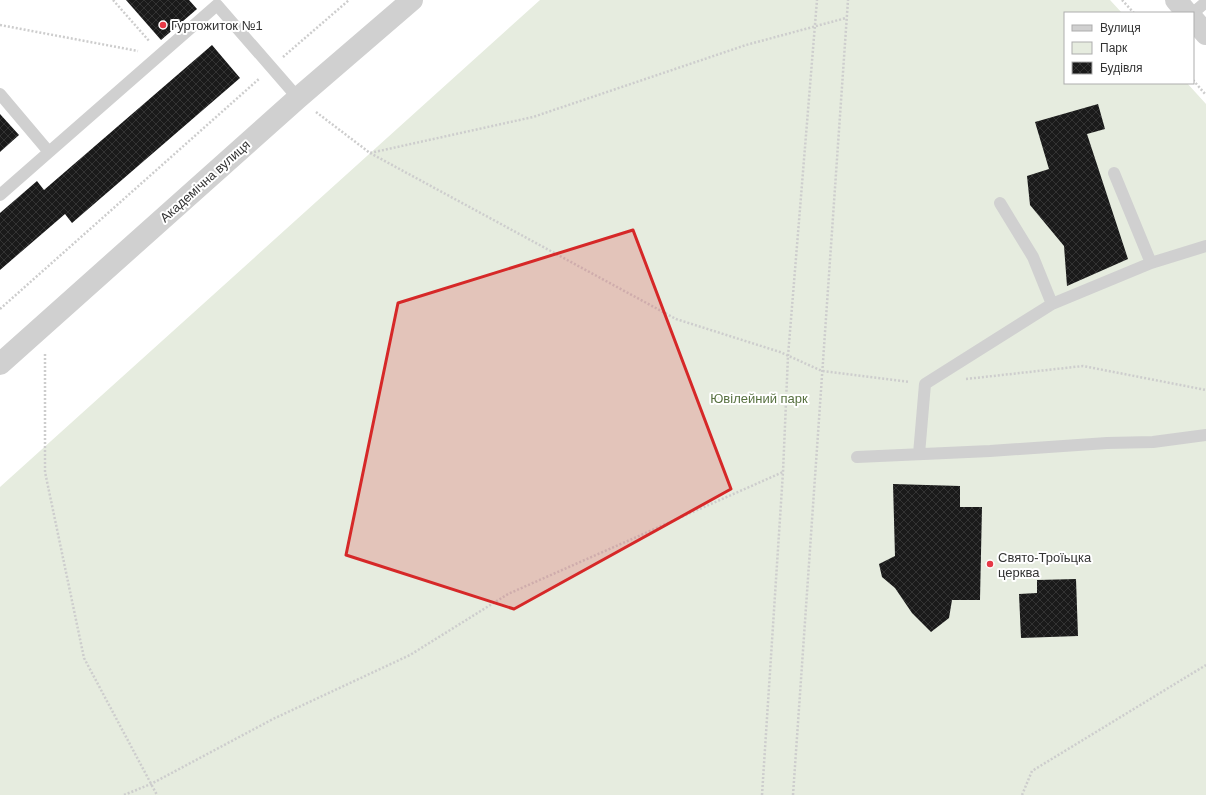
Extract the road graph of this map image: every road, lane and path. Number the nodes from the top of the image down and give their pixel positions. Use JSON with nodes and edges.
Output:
{"nodes":[{"id":1,"x":113,"y":0,"type":"edge"},
{"id":2,"x":349,"y":0,"type":"edge"},
{"id":3,"x":412,"y":0,"type":"edge"},
{"id":4,"x":817,"y":0,"type":"edge"},
{"id":5,"x":848,"y":0,"type":"edge"},
{"id":6,"x":1122,"y":0,"type":"edge"},
{"id":7,"x":1176,"y":0,"type":"edge"},
{"id":8,"x":1206,"y":2,"type":"edge"},
{"id":9,"x":1133,"y":12,"type":"edge"},
{"id":10,"x":1186,"y":12,"type":"edge"},
{"id":11,"x":1194,"y":12,"type":"edge"},
{"id":12,"x":846,"y":18,"type":"junction"},
{"id":13,"x":1194,"y":20,"type":"edge"},
{"id":14,"x":0,"y":25,"type":"edge"},
{"id":15,"x":814,"y":27,"type":"junction"},
{"id":16,"x":1206,"y":34,"type":"edge"},
{"id":17,"x":161,"y":55,"type":"junction"},
{"id":18,"x":272,"y":67,"type":"junction"},
{"id":19,"x":1194,"y":81,"type":"edge"},
{"id":20,"x":0,"y":94,"type":"edge"},
{"id":21,"x":1206,"y":95,"type":"edge"},
{"id":22,"x":298,"y":98,"type":"junction"},
{"id":23,"x":49,"y":152,"type":"junction"},
{"id":24,"x":370,"y":153,"type":"junction"},
{"id":25,"x":1114,"y":173,"type":"dead end"},
{"id":26,"x":0,"y":195,"type":"edge"},
{"id":27,"x":1000,"y":203,"type":"dead end"},
{"id":28,"x":1206,"y":246,"type":"edge"},
{"id":29,"x":1151,"y":263,"type":"junction"},
{"id":30,"x":1052,"y":304,"type":"junction"},
{"id":31,"x":0,"y":308,"type":"edge"},
{"id":32,"x":45,"y":324,"type":"junction"},
{"id":33,"x":788,"y":356,"type":"junction"},
{"id":34,"x":0,"y":364,"type":"edge"},
{"id":35,"x":822,"y":372,"type":"junction"},
{"id":36,"x":965,"y":379,"type":"dead end"},
{"id":37,"x":925,"y":384,"type":"junction"},
{"id":38,"x":1206,"y":390,"type":"edge"},
{"id":39,"x":1206,"y":435,"type":"edge"},
{"id":40,"x":919,"y":454,"type":"junction"},
{"id":41,"x":857,"y":457,"type":"dead end"},
{"id":42,"x":783,"y":472,"type":"junction"},
{"id":43,"x":1206,"y":665,"type":"edge"},
{"id":44,"x":151,"y":784,"type":"junction"},
{"id":45,"x":124,"y":795,"type":"edge"},
{"id":46,"x":157,"y":795,"type":"edge"},
{"id":47,"x":762,"y":795,"type":"edge"},
{"id":48,"x":793,"y":795,"type":"edge"},
{"id":49,"x":1022,"y":795,"type":"edge"}],
"edges":[{"from":1,"to":17,"type":"path"},
{"from":2,"to":18,"type":"path"},
{"from":3,"to":22,"type":"street","name":"Академічна вулиця"},
{"from":4,"to":15,"type":"path"},
{"from":5,"to":12,"type":"path"},
{"from":6,"to":9,"type":"path"},
{"from":7,"to":10,"type":"street"},
{"from":8,"to":11,"type":"lane"},
{"from":12,"to":15,"type":"path"},
{"from":12,"to":35,"type":"path"},
{"from":13,"to":16,"type":"street"},
{"from":14,"to":17,"type":"path"},
{"from":15,"to":24,"type":"path"},
{"from":15,"to":33,"type":"path"},
{"from":17,"to":18,"type":"lane"},
{"from":17,"to":23,"type":"lane"},
{"from":18,"to":22,"type":"lane"},
{"from":18,"to":31,"type":"path"},
{"from":19,"to":21,"type":"path"},
{"from":20,"to":23,"type":"lane"},
{"from":22,"to":24,"type":"path"},
{"from":22,"to":32,"type":"street","name":"Академічна вулиця"},
{"from":23,"to":26,"type":"lane"},
{"from":24,"to":33,"type":"path"},
{"from":25,"to":29,"type":"lane"},
{"from":27,"to":30,"type":"lane"},
{"from":28,"to":29,"type":"lane"},
{"from":29,"to":30,"type":"lane"},
{"from":30,"to":37,"type":"lane"},
{"from":32,"to":34,"type":"street","name":"Академічна вулиця"},
{"from":32,"to":44,"type":"path"},
{"from":33,"to":35,"type":"path"},
{"from":33,"to":42,"type":"path"},
{"from":35,"to":37,"type":"path"},
{"from":35,"to":48,"type":"path"},
{"from":36,"to":38,"type":"path"},
{"from":37,"to":40,"type":"lane"},
{"from":39,"to":40,"type":"lane"},
{"from":40,"to":41,"type":"lane"},
{"from":42,"to":44,"type":"path"},
{"from":42,"to":47,"type":"path"},
{"from":43,"to":49,"type":"path"},
{"from":44,"to":45,"type":"path"},
{"from":44,"to":46,"type":"path"}]}
